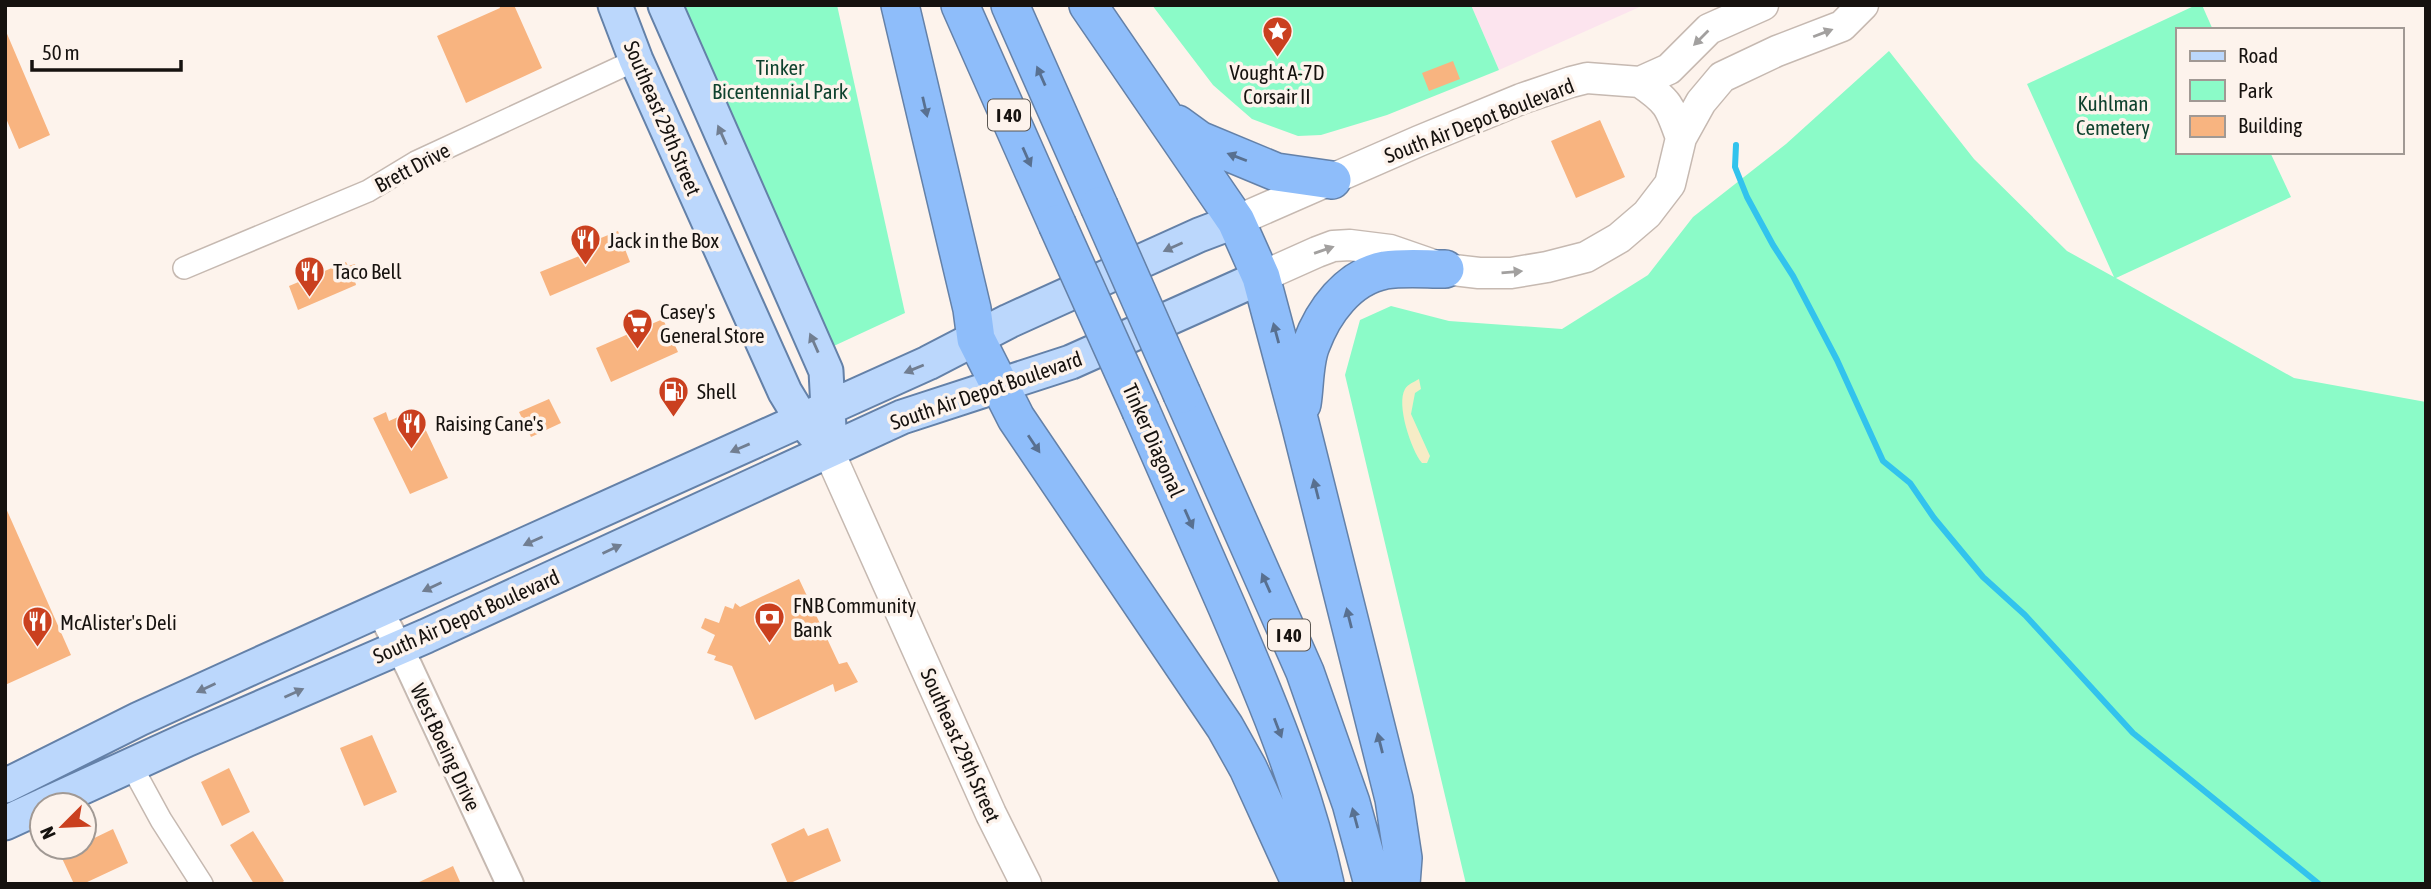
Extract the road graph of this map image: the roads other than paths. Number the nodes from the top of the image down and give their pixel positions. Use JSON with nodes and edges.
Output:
{"nodes":[{"id":1,"x":615,"y":5,"type":"edge"},
{"id":2,"x":666,"y":5,"type":"edge"},
{"id":3,"x":900,"y":5,"type":"edge"},
{"id":4,"x":960,"y":5,"type":"edge"},
{"id":5,"x":1010,"y":5,"type":"edge"},
{"id":6,"x":1088,"y":5,"type":"edge"},
{"id":7,"x":1763,"y":5,"type":"edge"},
{"id":8,"x":1863,"y":5,"type":"edge"},
{"id":9,"x":636,"y":60,"type":"junction"},
{"id":10,"x":1640,"y":82,"type":"junction"},
{"id":11,"x":1162,"y":112,"type":"junction"},
{"id":12,"x":1681,"y":138,"type":"junction"},
{"id":13,"x":1332,"y":180,"type":"junction"},
{"id":14,"x":1236,"y":221,"type":"junction"},
{"id":15,"x":184,"y":268,"type":"dead end"},
{"id":16,"x":1445,"y":269,"type":"junction"},
{"id":17,"x":1261,"y":277,"type":"junction"},
{"id":18,"x":976,"y":339,"type":"junction"},
{"id":19,"x":998,"y":386,"type":"junction"},
{"id":20,"x":816,"y":414,"type":"junction"},
{"id":21,"x":1300,"y":423,"type":"junction"},
{"id":22,"x":829,"y":452,"type":"junction"},
{"id":23,"x":389,"y":627,"type":"junction"},
{"id":24,"x":131,"y":765,"type":"junction"},
{"id":25,"x":5,"y":786,"type":"edge"},
{"id":26,"x":75,"y":791,"type":"edge"},
{"id":27,"x":28,"y":813,"type":"edge"},
{"id":28,"x":5,"y":823,"type":"edge"},
{"id":29,"x":202,"y":884,"type":"edge"},
{"id":30,"x":510,"y":884,"type":"edge"},
{"id":31,"x":1027,"y":884,"type":"edge"},
{"id":32,"x":1301,"y":884,"type":"edge"},
{"id":33,"x":1325,"y":884,"type":"edge"},
{"id":34,"x":1373,"y":884,"type":"edge"},
{"id":35,"x":1401,"y":884,"type":"edge"}],
"edges":[{"from":1,"to":9,"type":"main road","name":"Southeast 29th Street"},
{"from":20,"to":2,"type":"main road","one_way":true},
{"from":3,"to":18,"type":"highway","one_way":true},
{"from":4,"to":33,"type":"highway","name":"Tinker Diagonal","number":"I 40","one_way":true,"bridge":true},
{"from":34,"to":5,"type":"highway","number":"I 40","one_way":true,"bridge":true},
{"from":6,"to":11,"type":"highway"},
{"from":7,"to":10,"type":"main road","name":"South Air Depot Boulevard","one_way":true},
{"from":12,"to":8,"type":"main road","name":"South Air Depot Boulevard","one_way":true},
{"from":9,"to":15,"type":"street","name":"Brett Drive"},
{"from":9,"to":20,"type":"main road","name":"Southeast 29th Street"},
{"from":10,"to":12,"type":"main road"},
{"from":10,"to":13,"type":"main road","name":"South Air Depot Boulevard"},
{"from":13,"to":11,"type":"highway","one_way":true},
{"from":11,"to":14,"type":"highway"},
{"from":16,"to":12,"type":"main road","name":"South Air Depot Boulevard","one_way":true},
{"from":13,"to":14,"type":"main road","name":"South Air Depot Boulevard"},
{"from":14,"to":17,"type":"highway"},
{"from":14,"to":18,"type":"main road","name":"South Air Depot Boulevard","one_way":true},
{"from":17,"to":16,"type":"main road","name":"South Air Depot Boulevard","one_way":true},
{"from":16,"to":21,"type":"highway"},
{"from":17,"to":19,"type":"main road","name":"South Air Depot Boulevard"},
{"from":21,"to":17,"type":"highway","one_way":true},
{"from":18,"to":19,"type":"highway"},
{"from":18,"to":20,"type":"main road","name":"South Air Depot Boulevard","one_way":true},
{"from":19,"to":22,"type":"main road","name":"South Air Depot Boulevard"},
{"from":19,"to":32,"type":"highway","one_way":true},
{"from":20,"to":22,"type":"main road","name":"Southeast 29th Street"},
{"from":20,"to":23,"type":"main road","name":"South Air Depot Boulevard","one_way":true},
{"from":35,"to":21,"type":"highway","one_way":true},
{"from":23,"to":22,"type":"main road","name":"South Air Depot Boulevard","one_way":true},
{"from":22,"to":31,"type":"main road","name":"Southeast 29th Street"},
{"from":24,"to":23,"type":"main road","name":"South Air Depot Boulevard","one_way":true},
{"from":23,"to":25,"type":"main road","name":"South Air Depot Boulevard","one_way":true},
{"from":23,"to":30,"type":"street","name":"West Boeing Drive"},
{"from":24,"to":26,"type":"main road","name":"South Air Depot Boulevard"},
{"from":24,"to":29,"type":"street"},
{"from":27,"to":28,"type":"main road","name":"South Air Depot Boulevard"}]}
